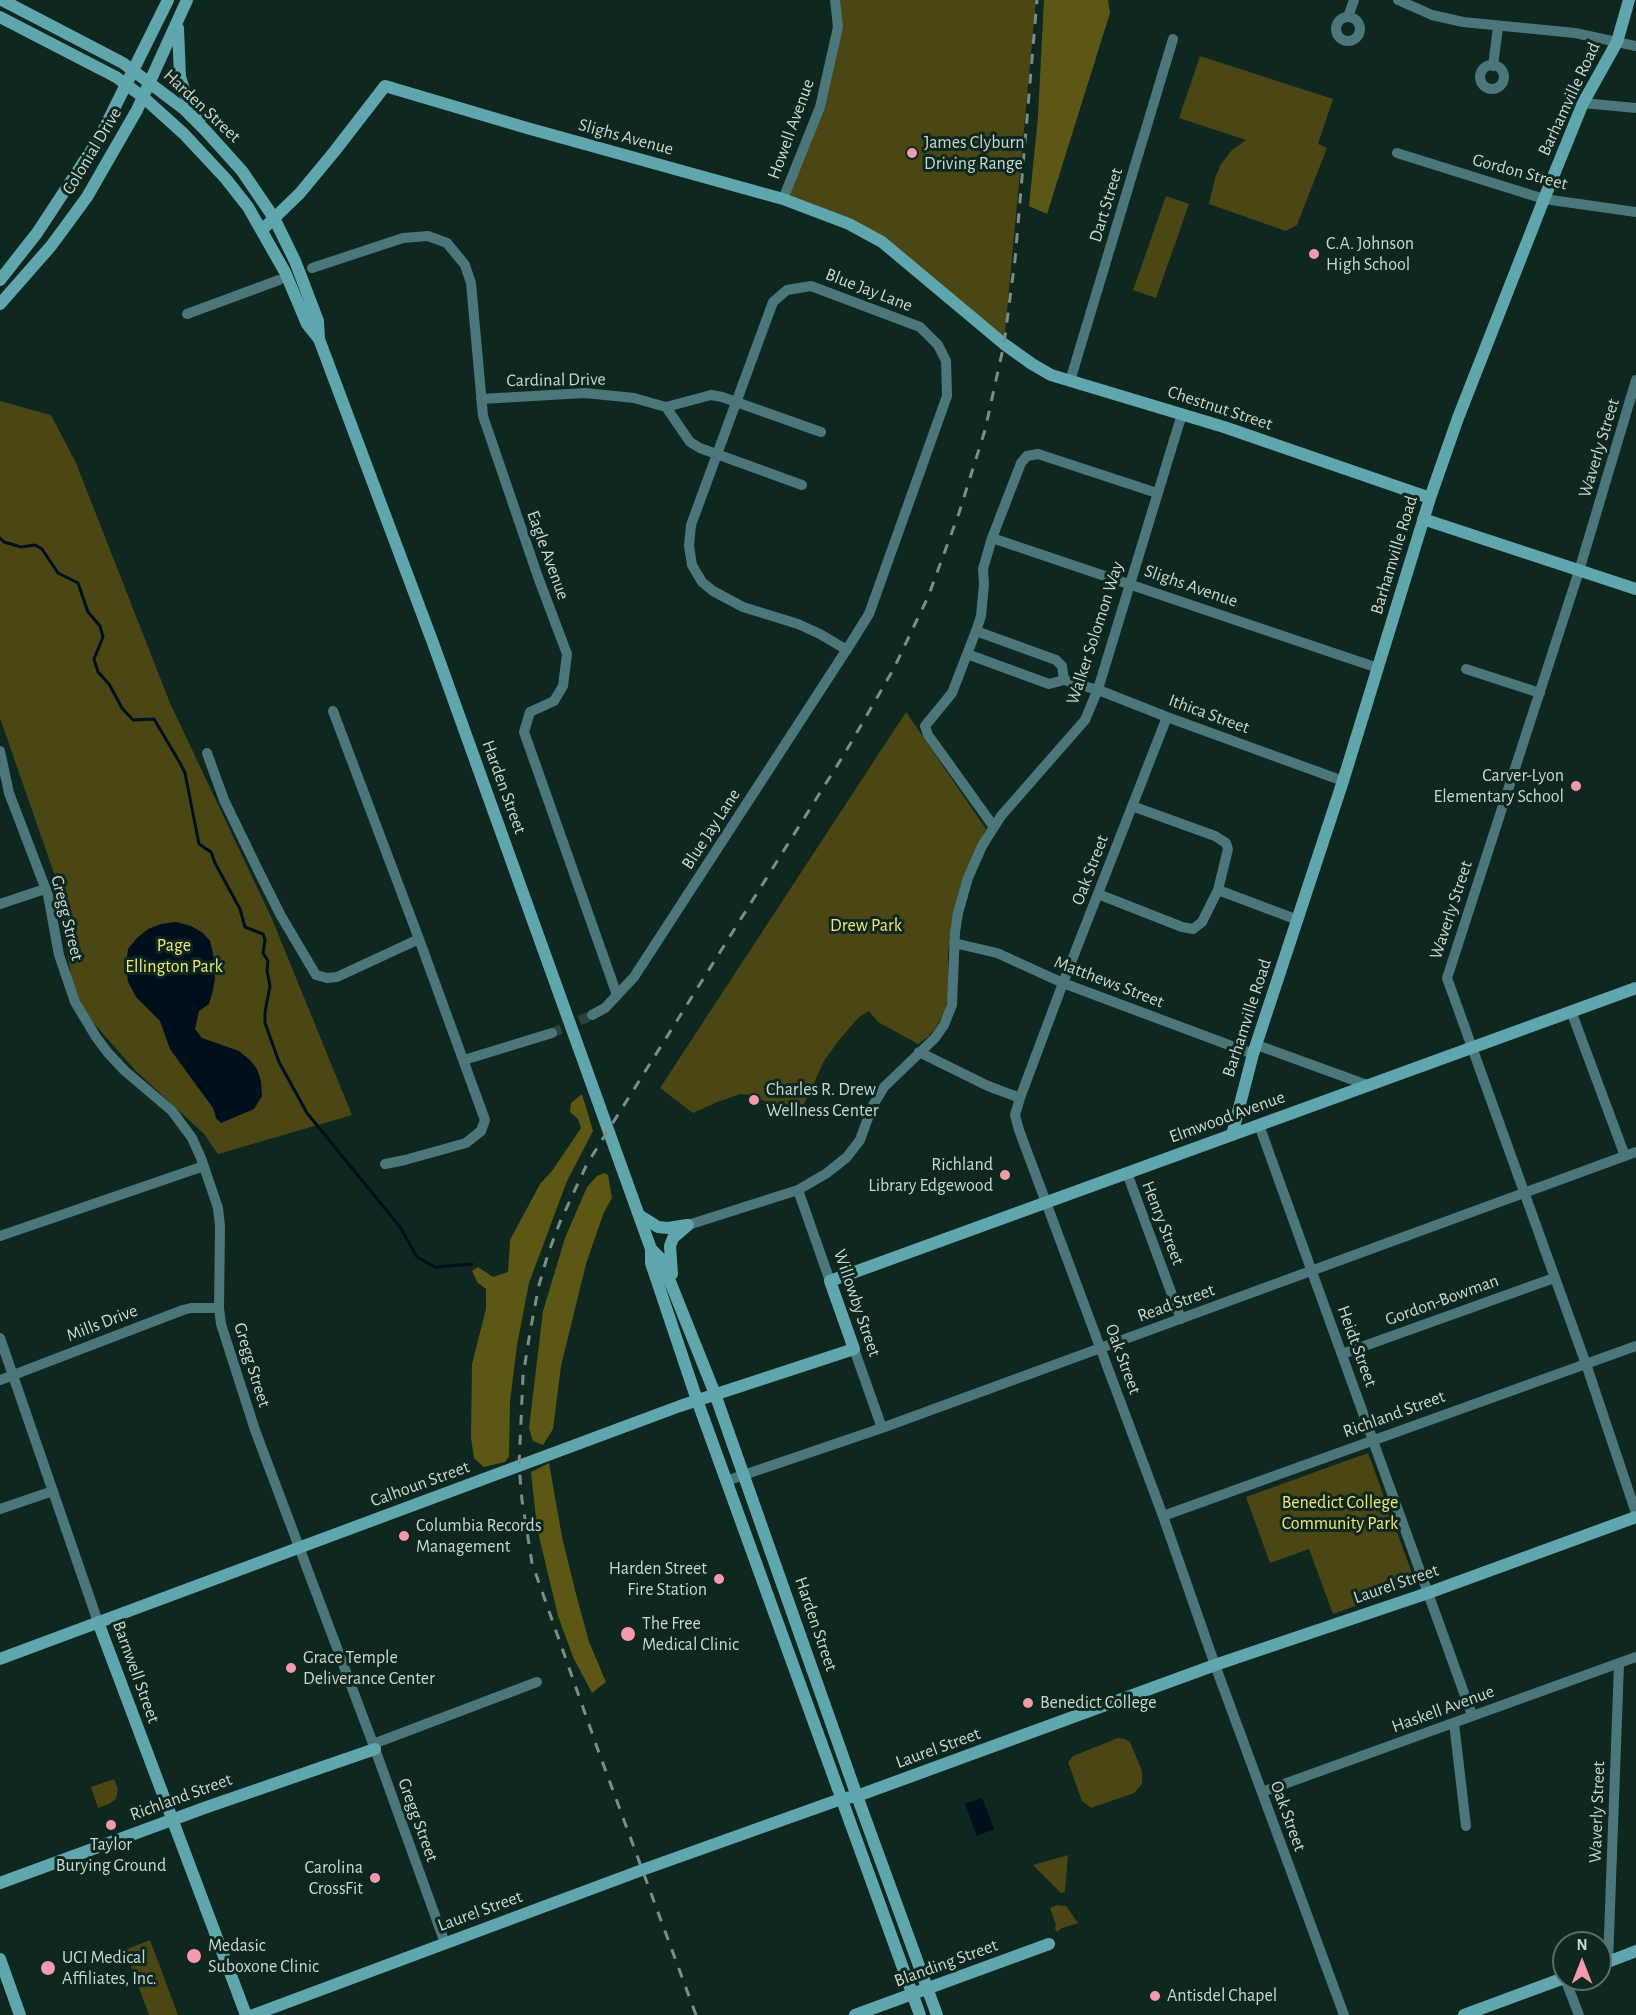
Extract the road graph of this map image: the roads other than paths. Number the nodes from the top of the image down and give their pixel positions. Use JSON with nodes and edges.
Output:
{"nodes":[{"id":1,"x":2,"y":0,"type":"edge"},
{"id":2,"x":168,"y":0,"type":"edge"},
{"id":3,"x":188,"y":0,"type":"edge"},
{"id":4,"x":835,"y":0,"type":"edge"},
{"id":5,"x":1354,"y":0,"type":"edge"},
{"id":6,"x":1398,"y":0,"type":"edge"},
{"id":7,"x":1629,"y":0,"type":"edge"},
{"id":8,"x":0,"y":17,"type":"edge"},
{"id":9,"x":1348,"y":17,"type":"dead end"},
{"id":10,"x":179,"y":19,"type":"junction"},
{"id":11,"x":1497,"y":27,"type":"junction"},
{"id":12,"x":1173,"y":39,"type":"dead end"},
{"id":13,"x":1617,"y":42,"type":"junction"},
{"id":14,"x":1636,"y":46,"type":"edge"},
{"id":15,"x":1493,"y":66,"type":"dead end"},
{"id":16,"x":134,"y":71,"type":"junction"},
{"id":17,"x":150,"y":82,"type":"junction"},
{"id":18,"x":127,"y":85,"type":"junction"},
{"id":19,"x":143,"y":97,"type":"junction"},
{"id":20,"x":1583,"y":103,"type":"junction"},
{"id":21,"x":1636,"y":108,"type":"edge"},
{"id":22,"x":206,"y":131,"type":"junction"},
{"id":23,"x":1397,"y":153,"type":"dead end"},
{"id":24,"x":783,"y":199,"type":"junction"},
{"id":25,"x":1544,"y":199,"type":"junction"},
{"id":26,"x":1636,"y":212,"type":"edge"},
{"id":27,"x":274,"y":218,"type":"junction"},
{"id":28,"x":262,"y":230,"type":"junction"},
{"id":29,"x":312,"y":268,"type":"dead end"},
{"id":30,"x":0,"y":280,"type":"edge"},
{"id":31,"x":277,"y":281,"type":"dead end"},
{"id":32,"x":0,"y":304,"type":"edge"},
{"id":33,"x":187,"y":314,"type":"dead end"},
{"id":34,"x":319,"y":339,"type":"junction"},
{"id":35,"x":1004,"y":344,"type":"joint"},
{"id":36,"x":1636,"y":380,"type":"edge"},
{"id":37,"x":1070,"y":381,"type":"junction"},
{"id":38,"x":480,"y":399,"type":"junction"},
{"id":39,"x":736,"y":402,"type":"junction"},
{"id":40,"x":666,"y":407,"type":"junction"},
{"id":41,"x":1182,"y":414,"type":"junction"},
{"id":42,"x":821,"y":432,"type":"dead end"},
{"id":43,"x":716,"y":454,"type":"junction"},
{"id":44,"x":802,"y":485,"type":"dead end"},
{"id":45,"x":1157,"y":493,"type":"junction"},
{"id":46,"x":1430,"y":498,"type":"junction"},
{"id":47,"x":1423,"y":519,"type":"junction"},
{"id":48,"x":992,"y":538,"type":"junction"},
{"id":49,"x":1579,"y":571,"type":"junction"},
{"id":50,"x":1129,"y":584,"type":"junction"},
{"id":51,"x":1636,"y":589,"type":"edge"},
{"id":52,"x":976,"y":631,"type":"junction"},
{"id":53,"x":847,"y":650,"type":"junction"},
{"id":54,"x":967,"y":654,"type":"junction"},
{"id":55,"x":1378,"y":668,"type":"junction"},
{"id":56,"x":1466,"y":669,"type":"dead end"},
{"id":57,"x":1064,"y":680,"type":"junction"},
{"id":58,"x":1098,"y":690,"type":"junction"},
{"id":59,"x":1540,"y":693,"type":"junction"},
{"id":60,"x":333,"y":711,"type":"dead end"},
{"id":61,"x":1167,"y":717,"type":"junction"},
{"id":62,"x":0,"y":751,"type":"edge"},
{"id":63,"x":207,"y":753,"type":"dead end"},
{"id":64,"x":1342,"y":781,"type":"junction"},
{"id":65,"x":1132,"y":806,"type":"junction"},
{"id":66,"x":994,"y":827,"type":"junction"},
{"id":67,"x":45,"y":889,"type":"junction"},
{"id":68,"x":1218,"y":890,"type":"junction"},
{"id":69,"x":1098,"y":894,"type":"junction"},
{"id":70,"x":0,"y":904,"type":"edge"},
{"id":71,"x":1298,"y":920,"type":"junction"},
{"id":72,"x":419,"y":939,"type":"junction"},
{"id":73,"x":954,"y":943,"type":"junction"},
{"id":74,"x":1063,"y":983,"type":"junction"},
{"id":75,"x":1636,"y":988,"type":"edge"},
{"id":76,"x":617,"y":995,"type":"junction"},
{"id":77,"x":1571,"y":1011,"type":"junction"},
{"id":78,"x":592,"y":1015,"type":"tunnel mouth"},
{"id":79,"x":552,"y":1033,"type":"tunnel mouth"},
{"id":80,"x":1472,"y":1047,"type":"junction"},
{"id":81,"x":1255,"y":1049,"type":"junction"},
{"id":82,"x":919,"y":1052,"type":"junction"},
{"id":83,"x":464,"y":1060,"type":"junction"},
{"id":84,"x":1367,"y":1085,"type":"junction"},
{"id":85,"x":1020,"y":1098,"type":"junction"},
{"id":86,"x":1259,"y":1125,"type":"junction"},
{"id":87,"x":1232,"y":1135,"type":"junction"},
{"id":88,"x":1631,"y":1154,"type":"edge"},
{"id":89,"x":385,"y":1164,"type":"dead end"},
{"id":90,"x":204,"y":1166,"type":"junction"},
{"id":91,"x":1127,"y":1173,"type":"junction"},
{"id":92,"x":798,"y":1190,"type":"junction"},
{"id":93,"x":1525,"y":1193,"type":"junction"},
{"id":94,"x":1046,"y":1202,"type":"junction"},
{"id":95,"x":639,"y":1214,"type":"junction"},
{"id":96,"x":688,"y":1225,"type":"junction"},
{"id":97,"x":0,"y":1236,"type":"edge"},
{"id":98,"x":651,"y":1249,"type":"junction"},
{"id":99,"x":1311,"y":1271,"type":"junction"},
{"id":100,"x":1554,"y":1278,"type":"junction"},
{"id":101,"x":830,"y":1281,"type":"junction"},
{"id":102,"x":677,"y":1299,"type":"junction"},
{"id":103,"x":219,"y":1308,"type":"junction"},
{"id":104,"x":1181,"y":1319,"type":"junction"},
{"id":105,"x":0,"y":1338,"type":"edge"},
{"id":106,"x":1636,"y":1346,"type":"edge"},
{"id":107,"x":1101,"y":1348,"type":"junction"},
{"id":108,"x":854,"y":1349,"type":"junction"},
{"id":109,"x":1342,"y":1354,"type":"junction"},
{"id":110,"x":1586,"y":1364,"type":"junction"},
{"id":111,"x":13,"y":1375,"type":"junction"},
{"id":112,"x":0,"y":1380,"type":"edge"},
{"id":113,"x":715,"y":1394,"type":"junction"},
{"id":114,"x":697,"y":1400,"type":"junction"},
{"id":115,"x":882,"y":1428,"type":"junction"},
{"id":116,"x":1374,"y":1440,"type":"junction"},
{"id":117,"x":745,"y":1475,"type":"junction"},
{"id":118,"x":726,"y":1481,"type":"junction"},
{"id":119,"x":52,"y":1491,"type":"junction"},
{"id":120,"x":0,"y":1509,"type":"edge"},
{"id":121,"x":1636,"y":1515,"type":"edge"},
{"id":122,"x":1163,"y":1516,"type":"junction"},
{"id":123,"x":298,"y":1548,"type":"junction"},
{"id":124,"x":1428,"y":1593,"type":"junction"},
{"id":125,"x":98,"y":1622,"type":"junction"},
{"id":126,"x":1636,"y":1657,"type":"edge"},
{"id":127,"x":0,"y":1659,"type":"edge"},
{"id":128,"x":1619,"y":1664,"type":"junction"},
{"id":129,"x":1215,"y":1665,"type":"junction"},
{"id":130,"x":537,"y":1682,"type":"dead end"},
{"id":131,"x":1472,"y":1715,"type":"junction"},
{"id":132,"x":1454,"y":1723,"type":"junction"},
{"id":133,"x":374,"y":1746,"type":"junction"},
{"id":134,"x":1262,"y":1792,"type":"junction"},
{"id":135,"x":857,"y":1796,"type":"junction"},
{"id":136,"x":841,"y":1799,"type":"junction"},
{"id":137,"x":171,"y":1820,"type":"junction"},
{"id":138,"x":1466,"y":1826,"type":"dead end"},
{"id":139,"x":0,"y":1883,"type":"edge"},
{"id":140,"x":1606,"y":1931,"type":"edge"},
{"id":141,"x":445,"y":1943,"type":"junction"},
{"id":142,"x":1049,"y":1944,"type":"dead end"},
{"id":143,"x":1636,"y":1951,"type":"edge"},
{"id":144,"x":0,"y":1959,"type":"edge"},
{"id":145,"x":1612,"y":1960,"type":"edge"},
{"id":146,"x":1552,"y":1983,"type":"edge"},
{"id":147,"x":928,"y":1989,"type":"junction"},
{"id":148,"x":1569,"y":1991,"type":"edge"},
{"id":149,"x":912,"y":1994,"type":"junction"},
{"id":150,"x":20,"y":2015,"type":"edge"},
{"id":151,"x":246,"y":2015,"type":"edge"},
{"id":152,"x":253,"y":2015,"type":"edge"},
{"id":153,"x":855,"y":2015,"type":"edge"},
{"id":154,"x":920,"y":2015,"type":"edge"},
{"id":155,"x":938,"y":2015,"type":"edge"},
{"id":156,"x":1344,"y":2015,"type":"edge"},
{"id":157,"x":1464,"y":2015,"type":"edge"},
{"id":158,"x":1579,"y":2015,"type":"edge"}],
"edges":[{"from":1,"to":16,"type":"street","name":"Harden Street"},
{"from":2,"to":16,"type":"street","name":"Colonial Drive"},
{"from":3,"to":10,"type":"street","name":"Colonial Drive"},
{"from":4,"to":24,"type":"street","name":"Howell Avenue"},
{"from":5,"to":9,"type":"street"},
{"from":6,"to":11,"type":"street"},
{"from":7,"to":13,"type":"street","name":"Barhamville Road"},
{"from":8,"to":18,"type":"street","name":"Harden Street"},
{"from":10,"to":17,"type":"street","name":"Colonial Drive"},
{"from":10,"to":22,"type":"street"},
{"from":11,"to":13,"type":"street"},
{"from":11,"to":15,"type":"street"},
{"from":12,"to":37,"type":"street","name":"Dart Street"},
{"from":13,"to":14,"type":"street"},
{"from":13,"to":20,"type":"street","name":"Barhamville Road"},
{"from":16,"to":17,"type":"street","name":"Harden Street"},
{"from":16,"to":18,"type":"street","name":"Colonial Drive"},
{"from":17,"to":19,"type":"street","name":"Colonial Drive"},
{"from":17,"to":22,"type":"street","name":"Harden Street"},
{"from":18,"to":19,"type":"street","name":"Harden Street"},
{"from":18,"to":30,"type":"street","name":"Colonial Drive"},
{"from":19,"to":28,"type":"street","name":"Harden Street"},
{"from":19,"to":32,"type":"street","name":"Colonial Drive"},
{"from":20,"to":21,"type":"street"},
{"from":20,"to":25,"type":"street","name":"Barhamville Road"},
{"from":22,"to":27,"type":"street","name":"Harden Street"},
{"from":23,"to":25,"type":"street","name":"Gordon Street"},
{"from":24,"to":27,"type":"street","name":"Slighs Avenue"},
{"from":24,"to":35,"type":"street","name":"Slighs Avenue"},
{"from":25,"to":26,"type":"street","name":"Gordon Street"},
{"from":25,"to":46,"type":"street","name":"Barhamville Road"},
{"from":27,"to":28,"type":"street","name":"Slighs Avenue"},
{"from":27,"to":34,"type":"street","name":"Harden Street"},
{"from":28,"to":34,"type":"street","name":"Harden Street"},
{"from":29,"to":38,"type":"street","name":"Eagle Avenue"},
{"from":31,"to":33,"type":"street"},
{"from":34,"to":95,"type":"street","name":"Harden Street"},
{"from":35,"to":37,"type":"street","name":"Chestnut Street"},
{"from":36,"to":49,"type":"street","name":"Waverly Street"},
{"from":37,"to":41,"type":"street","name":"Chestnut Street"},
{"from":38,"to":40,"type":"street","name":"Cardinal Drive"},
{"from":38,"to":76,"type":"street","name":"Eagle Avenue"},
{"from":39,"to":40,"type":"street"},
{"from":39,"to":42,"type":"street"},
{"from":39,"to":43,"type":"street","name":"Blue Jay Lane"},
{"from":39,"to":53,"type":"street","name":"Blue Jay Lane"},
{"from":40,"to":43,"type":"street"},
{"from":41,"to":45,"type":"street","name":"Walker Solomon Way"},
{"from":41,"to":46,"type":"street","name":"Chestnut Street"},
{"from":43,"to":44,"type":"street"},
{"from":43,"to":53,"type":"street","name":"Blue Jay Lane"},
{"from":45,"to":48,"type":"street"},
{"from":45,"to":50,"type":"street","name":"Walker Solomon Way"},
{"from":46,"to":47,"type":"street","name":"Barhamville Road"},
{"from":47,"to":49,"type":"street"},
{"from":47,"to":55,"type":"street","name":"Barhamville Road"},
{"from":48,"to":50,"type":"street","name":"Slighs Avenue"},
{"from":48,"to":52,"type":"street"},
{"from":49,"to":51,"type":"street"},
{"from":49,"to":59,"type":"street","name":"Waverly Street"},
{"from":50,"to":55,"type":"street","name":"Slighs Avenue"},
{"from":50,"to":58,"type":"street","name":"Walker Solomon Way"},
{"from":52,"to":54,"type":"street"},
{"from":52,"to":57,"type":"street"},
{"from":53,"to":76,"type":"street","name":"Blue Jay Lane"},
{"from":54,"to":57,"type":"street","name":"Ithica Street"},
{"from":54,"to":66,"type":"street"},
{"from":55,"to":64,"type":"street","name":"Barhamville Road"},
{"from":56,"to":59,"type":"street"},
{"from":57,"to":58,"type":"street","name":"Ithica Street"},
{"from":58,"to":61,"type":"street","name":"Ithica Street"},
{"from":58,"to":66,"type":"street","name":"Walker Solomon Way"},
{"from":59,"to":80,"type":"street","name":"Waverly Street"},
{"from":60,"to":72,"type":"street"},
{"from":61,"to":64,"type":"street","name":"Ithica Street"},
{"from":61,"to":65,"type":"street","name":"Oak Street"},
{"from":62,"to":67,"type":"street","name":"Gregg Street"},
{"from":63,"to":72,"type":"street"},
{"from":64,"to":71,"type":"street","name":"Barhamville Road"},
{"from":65,"to":68,"type":"street"},
{"from":65,"to":69,"type":"street","name":"Oak Street"},
{"from":66,"to":73,"type":"street","name":"Walker Solomon Way"},
{"from":67,"to":70,"type":"street"},
{"from":67,"to":90,"type":"street","name":"Gregg Street"},
{"from":68,"to":69,"type":"street"},
{"from":68,"to":71,"type":"street"},
{"from":69,"to":74,"type":"street","name":"Oak Street"},
{"from":71,"to":81,"type":"street","name":"Barhamville Road"},
{"from":72,"to":83,"type":"street"},
{"from":73,"to":74,"type":"street","name":"Matthews Street"},
{"from":73,"to":82,"type":"street","name":"Walker Solomon Way"},
{"from":74,"to":81,"type":"street","name":"Matthews Street"},
{"from":74,"to":85,"type":"street","name":"Oak Street"},
{"from":75,"to":77,"type":"street","name":"Elmwood Avenue"},
{"from":76,"to":78,"type":"street","name":"Blue Jay Lane"},
{"from":77,"to":80,"type":"street","name":"Elmwood Avenue"},
{"from":77,"to":88,"type":"street"},
{"from":79,"to":83,"type":"street"},
{"from":80,"to":84,"type":"street","name":"Elmwood Avenue"},
{"from":80,"to":93,"type":"street","name":"Waverly Street"},
{"from":81,"to":84,"type":"street","name":"Matthews Street"},
{"from":81,"to":87,"type":"street","name":"Barhamville Road"},
{"from":82,"to":85,"type":"street"},
{"from":82,"to":92,"type":"street","name":"Walker Solomon Way"},
{"from":83,"to":89,"type":"street"},
{"from":84,"to":86,"type":"street","name":"Elmwood Avenue"},
{"from":85,"to":94,"type":"street","name":"Oak Street"},
{"from":86,"to":87,"type":"street","name":"Elmwood Avenue"},
{"from":86,"to":99,"type":"street","name":"Heidt Street"},
{"from":87,"to":91,"type":"street","name":"Elmwood Avenue"},
{"from":88,"to":93,"type":"street","name":"Read Street"},
{"from":90,"to":97,"type":"street"},
{"from":90,"to":103,"type":"street","name":"Gregg Street"},
{"from":91,"to":94,"type":"street","name":"Elmwood Avenue"},
{"from":91,"to":104,"type":"street","name":"Henry Street"},
{"from":92,"to":96,"type":"street","name":"Walker Solomon Way"},
{"from":92,"to":101,"type":"street","name":"Willowby Street"},
{"from":93,"to":99,"type":"street","name":"Read Street"},
{"from":93,"to":100,"type":"street","name":"Waverly Street"},
{"from":94,"to":101,"type":"street","name":"Elmwood Avenue"},
{"from":94,"to":107,"type":"street","name":"Oak Street"},
{"from":95,"to":96,"type":"street"},
{"from":95,"to":98,"type":"street","name":"Harden Street"},
{"from":96,"to":102,"type":"street"},
{"from":98,"to":102,"type":"street","name":"Harden Street"},
{"from":98,"to":114,"type":"street","name":"Harden Street"},
{"from":99,"to":104,"type":"street","name":"Read Street"},
{"from":99,"to":109,"type":"street","name":"Heidt Street"},
{"from":100,"to":109,"type":"street","name":"Gordon-Bowman"},
{"from":100,"to":110,"type":"street","name":"Waverly Street"},
{"from":101,"to":108,"type":"street","name":"Willowby Street"},
{"from":102,"to":113,"type":"street","name":"Harden Street"},
{"from":103,"to":111,"type":"street","name":"Mills Drive"},
{"from":103,"to":123,"type":"street","name":"Gregg Street"},
{"from":104,"to":107,"type":"street","name":"Read Street"},
{"from":105,"to":111,"type":"street","name":"Barnwell Street"},
{"from":106,"to":110,"type":"street","name":"Richland Street"},
{"from":107,"to":115,"type":"street","name":"Read Street"},
{"from":107,"to":122,"type":"street","name":"Oak Street"},
{"from":108,"to":113,"type":"street","name":"Calhoun Street"},
{"from":108,"to":115,"type":"street","name":"Willowby Street"},
{"from":109,"to":116,"type":"street","name":"Heidt Street"},
{"from":110,"to":116,"type":"street","name":"Richland Street"},
{"from":110,"to":121,"type":"street","name":"Waverly Street"},
{"from":111,"to":112,"type":"street","name":"Mills Drive"},
{"from":111,"to":119,"type":"street","name":"Barnwell Street"},
{"from":113,"to":114,"type":"street","name":"Calhoun Street"},
{"from":113,"to":117,"type":"street","name":"Harden Street"},
{"from":114,"to":118,"type":"street","name":"Harden Street"},
{"from":114,"to":123,"type":"street","name":"Calhoun Street"},
{"from":115,"to":117,"type":"street","name":"Read Street"},
{"from":116,"to":122,"type":"street","name":"Richland Street"},
{"from":116,"to":124,"type":"street","name":"Heidt Street"},
{"from":117,"to":118,"type":"street","name":"Read Street"},
{"from":117,"to":135,"type":"street","name":"Harden Street"},
{"from":118,"to":136,"type":"street","name":"Harden Street"},
{"from":119,"to":120,"type":"street"},
{"from":119,"to":125,"type":"street","name":"Barnwell Street"},
{"from":121,"to":124,"type":"street","name":"Laurel Street"},
{"from":122,"to":129,"type":"street","name":"Oak Street"},
{"from":123,"to":125,"type":"street","name":"Calhoun Street"},
{"from":123,"to":133,"type":"street","name":"Gregg Street"},
{"from":124,"to":129,"type":"street","name":"Laurel Street"},
{"from":124,"to":131,"type":"street","name":"Heidt Street"},
{"from":125,"to":127,"type":"street","name":"Calhoun Street"},
{"from":125,"to":137,"type":"street","name":"Barnwell Street"},
{"from":126,"to":128,"type":"street","name":"Haskell Avenue"},
{"from":128,"to":131,"type":"street","name":"Haskell Avenue"},
{"from":128,"to":140,"type":"street","name":"Waverly Street"},
{"from":129,"to":134,"type":"street","name":"Oak Street"},
{"from":129,"to":135,"type":"street","name":"Laurel Street"},
{"from":130,"to":133,"type":"street","name":"Richland Street"},
{"from":131,"to":132,"type":"street","name":"Haskell Avenue"},
{"from":132,"to":134,"type":"street","name":"Haskell Avenue"},
{"from":132,"to":138,"type":"street"},
{"from":133,"to":137,"type":"street","name":"Richland Street"},
{"from":133,"to":141,"type":"street","name":"Gregg Street"},
{"from":134,"to":156,"type":"street","name":"Oak Street"},
{"from":135,"to":136,"type":"street","name":"Laurel Street"},
{"from":135,"to":147,"type":"street","name":"Harden Street"},
{"from":136,"to":141,"type":"street","name":"Laurel Street"},
{"from":136,"to":149,"type":"street","name":"Harden Street"},
{"from":137,"to":139,"type":"street","name":"Richland Street"},
{"from":137,"to":151,"type":"street","name":"Barnwell Street"},
{"from":141,"to":152,"type":"street","name":"Laurel Street"},
{"from":142,"to":147,"type":"street","name":"Blanding Street"},
{"from":143,"to":145,"type":"street"},
{"from":144,"to":150,"type":"street"},
{"from":146,"to":157,"type":"street"},
{"from":147,"to":149,"type":"street","name":"Blanding Street"},
{"from":147,"to":155,"type":"street","name":"Harden Street"},
{"from":148,"to":158,"type":"street"},
{"from":149,"to":153,"type":"street","name":"Blanding Street"},
{"from":149,"to":154,"type":"street","name":"Harden Street"}]}
